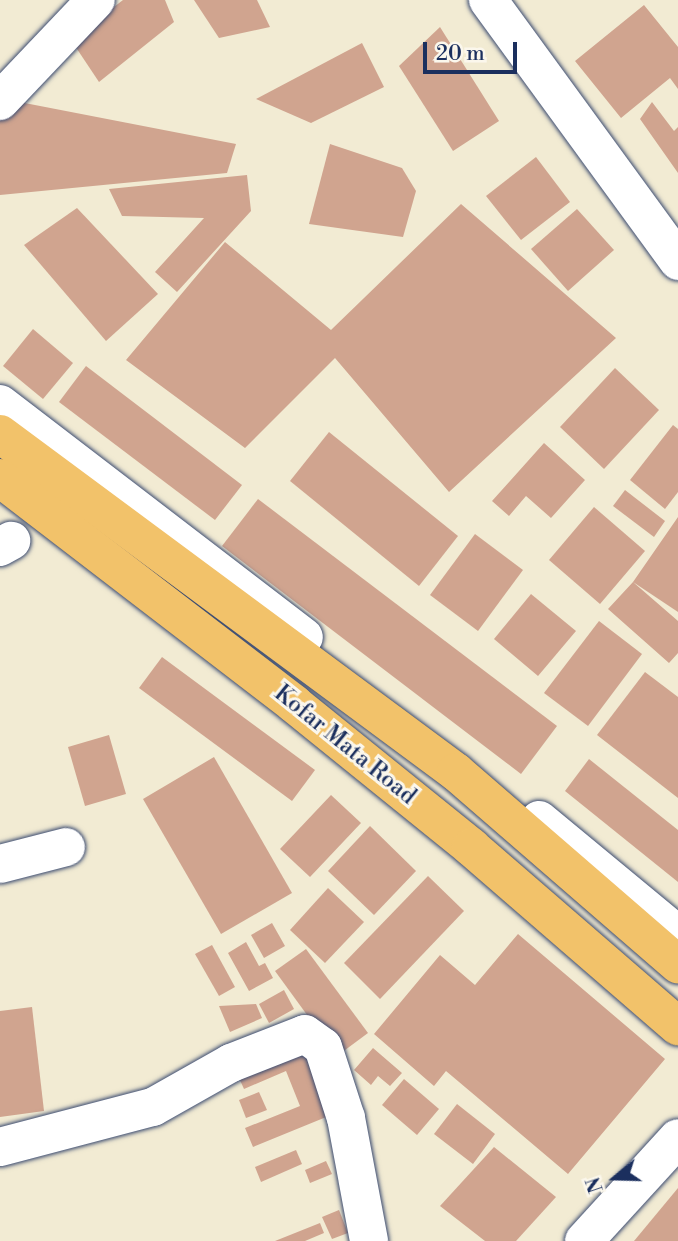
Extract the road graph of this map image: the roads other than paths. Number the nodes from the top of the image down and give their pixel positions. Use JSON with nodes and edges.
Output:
{"nodes":[{"id":1,"x":96,"y":0,"type":"edge"},
{"id":2,"x":488,"y":0,"type":"edge"},
{"id":3,"x":0,"y":101,"type":"edge"},
{"id":4,"x":673,"y":243,"type":"edge"},
{"id":5,"x":0,"y":404,"type":"edge"},
{"id":6,"x":0,"y":434,"type":"edge"},
{"id":7,"x":0,"y":478,"type":"edge"},
{"id":8,"x":66,"y":847,"type":"dead end"},
{"id":9,"x":0,"y":864,"type":"edge"},
{"id":10,"x":678,"y":934,"type":"edge"},
{"id":11,"x":678,"y":964,"type":"edge"},
{"id":12,"x":678,"y":1026,"type":"edge"},
{"id":13,"x":678,"y":1138,"type":"edge"},
{"id":14,"x":0,"y":1147,"type":"edge"},
{"id":15,"x":369,"y":1241,"type":"edge"},
{"id":16,"x":584,"y":1241,"type":"edge"}],
"edges":[{"from":1,"to":3,"type":"street"},
{"from":2,"to":4,"type":"street"},
{"from":5,"to":10,"type":"street"},
{"from":6,"to":11,"type":"main road","name":"Kofar Mata Road"},
{"from":7,"to":12,"type":"main road","name":"Kofar Mata Road"},
{"from":8,"to":9,"type":"street"},
{"from":13,"to":16,"type":"street"},
{"from":14,"to":15,"type":"street"}]}
